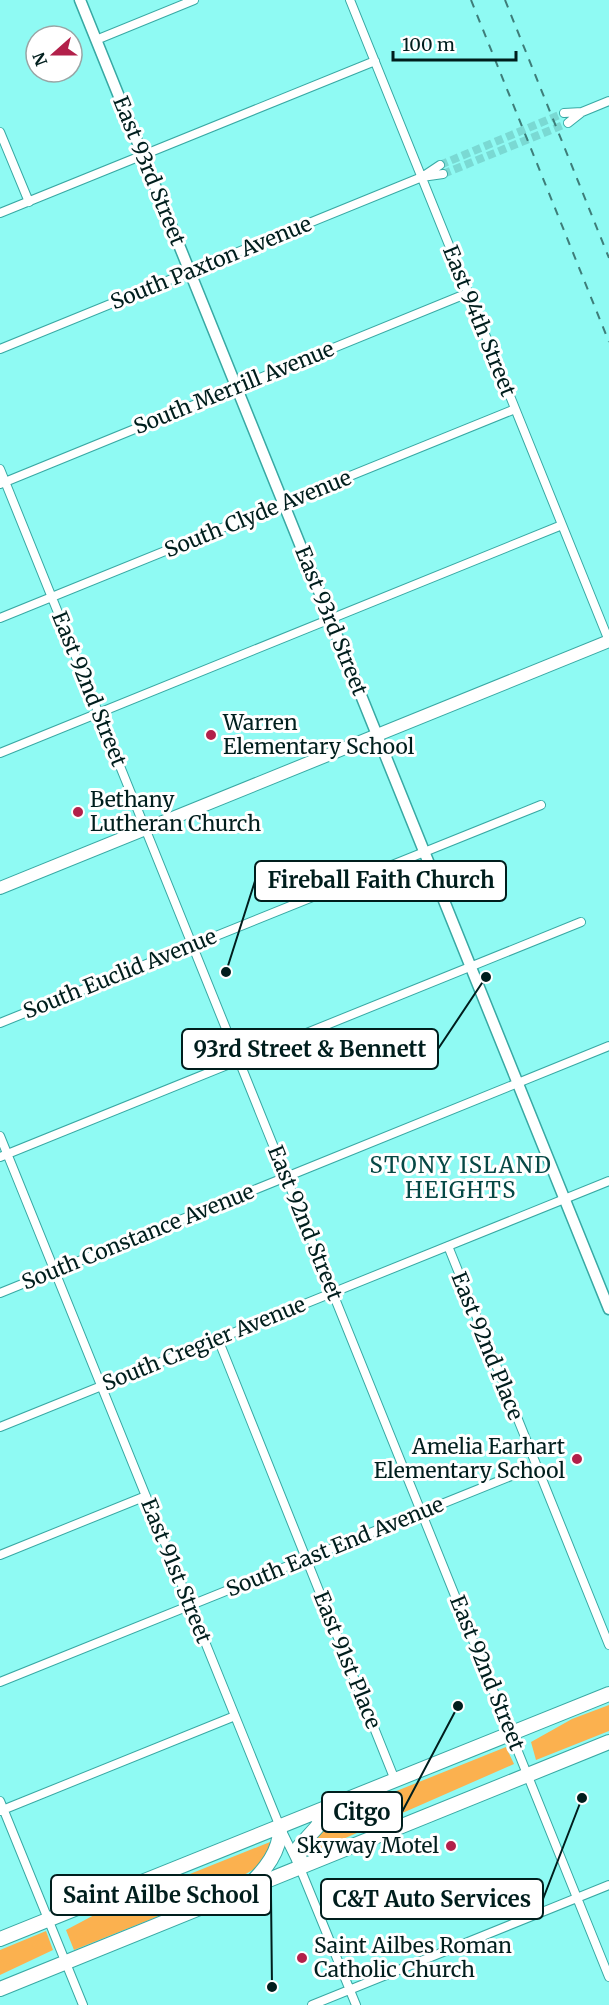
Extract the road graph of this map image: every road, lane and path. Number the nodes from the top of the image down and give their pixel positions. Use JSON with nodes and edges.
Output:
{"nodes":[{"id":1,"x":80,"y":0,"type":"edge"},
{"id":2,"x":194,"y":0,"type":"edge"},
{"id":3,"x":350,"y":0,"type":"edge"},
{"id":4,"x":96,"y":40,"type":"junction"},
{"id":5,"x":375,"y":61,"type":"junction"},
{"id":6,"x":609,"y":101,"type":"edge"},
{"id":7,"x":582,"y":112,"type":"junction"},
{"id":8,"x":564,"y":114,"type":"tunnel mouth"},
{"id":9,"x":568,"y":123,"type":"tunnel mouth"},
{"id":10,"x":0,"y":132,"type":"edge"},
{"id":11,"x":143,"y":155,"type":"junction"},
{"id":12,"x":440,"y":165,"type":"tunnel mouth"},
{"id":13,"x":443,"y":174,"type":"tunnel mouth"},
{"id":14,"x":422,"y":177,"type":"junction"},
{"id":15,"x":29,"y":202,"type":"junction"},
{"id":16,"x":0,"y":213,"type":"edge"},
{"id":17,"x":190,"y":272,"type":"junction"},
{"id":18,"x":468,"y":293,"type":"junction"},
{"id":19,"x":0,"y":349,"type":"edge"},
{"id":20,"x":236,"y":387,"type":"junction"},
{"id":21,"x":515,"y":409,"type":"junction"},
{"id":22,"x":0,"y":469,"type":"edge"},
{"id":23,"x":3,"y":483,"type":"edge"},
{"id":24,"x":283,"y":504,"type":"junction"},
{"id":25,"x":562,"y":525,"type":"junction"},
{"id":26,"x":52,"y":597,"type":"junction"},
{"id":27,"x":0,"y":618,"type":"edge"},
{"id":28,"x":330,"y":619,"type":"junction"},
{"id":29,"x":609,"y":641,"type":"edge"},
{"id":30,"x":99,"y":713,"type":"junction"},
{"id":31,"x":376,"y":735,"type":"junction"},
{"id":32,"x":0,"y":753,"type":"edge"},
{"id":33,"x":541,"y":805,"type":"dead end"},
{"id":34,"x":145,"y":829,"type":"junction"},
{"id":35,"x":423,"y":851,"type":"junction"},
{"id":36,"x":0,"y":888,"type":"edge"},
{"id":37,"x":580,"y":922,"type":"dead end"},
{"id":38,"x":192,"y":944,"type":"junction"},
{"id":39,"x":470,"y":966,"type":"junction"},
{"id":40,"x":0,"y":1023,"type":"edge"},
{"id":41,"x":609,"y":1046,"type":"edge"},
{"id":42,"x":239,"y":1060,"type":"junction"},
{"id":43,"x":518,"y":1083,"type":"junction"},
{"id":44,"x":0,"y":1136,"type":"edge"},
{"id":45,"x":4,"y":1155,"type":"edge"},
{"id":46,"x":286,"y":1177,"type":"junction"},
{"id":47,"x":609,"y":1181,"type":"edge"},
{"id":48,"x":564,"y":1199,"type":"junction"},
{"id":49,"x":448,"y":1246,"type":"junction"},
{"id":50,"x":55,"y":1270,"type":"junction"},
{"id":51,"x":0,"y":1293,"type":"edge"},
{"id":52,"x":333,"y":1293,"type":"junction"},
{"id":53,"x":609,"y":1309,"type":"edge"},
{"id":54,"x":218,"y":1339,"type":"junction"},
{"id":55,"x":101,"y":1386,"type":"junction"},
{"id":56,"x":0,"y":1427,"type":"edge"},
{"id":57,"x":536,"y":1466,"type":"junction"},
{"id":58,"x":146,"y":1496,"type":"junction"},
{"id":59,"x":421,"y":1512,"type":"junction"},
{"id":60,"x":0,"y":1555,"type":"edge"},
{"id":61,"x":306,"y":1559,"type":"junction"},
{"id":62,"x":190,"y":1605,"type":"junction"},
{"id":63,"x":609,"y":1645,"type":"edge"},
{"id":64,"x":0,"y":1682,"type":"edge"},
{"id":65,"x":609,"y":1694,"type":"edge"},
{"id":66,"x":235,"y":1716,"type":"junction"},
{"id":67,"x":511,"y":1734,"type":"junction"},
{"id":68,"x":609,"y":1742,"type":"edge"},
{"id":69,"x":528,"y":1775,"type":"junction"},
{"id":70,"x":395,"y":1780,"type":"junction"},
{"id":71,"x":1,"y":1807,"type":"edge"},
{"id":72,"x":327,"y":1808,"type":"junction"},
{"id":73,"x":280,"y":1827,"type":"junction"},
{"id":74,"x":300,"y":1868,"type":"junction"},
{"id":75,"x":609,"y":1885,"type":"edge"},
{"id":76,"x":242,"y":1891,"type":"junction"},
{"id":77,"x":577,"y":1898,"type":"junction"},
{"id":78,"x":48,"y":1920,"type":"junction"},
{"id":79,"x":0,"y":1939,"type":"edge"},
{"id":80,"x":66,"y":1963,"type":"junction"},
{"id":81,"x":609,"y":1977,"type":"edge"},
{"id":82,"x":0,"y":1989,"type":"edge"},
{"id":83,"x":350,"y":1990,"type":"junction"},
{"id":84,"x":83,"y":2005,"type":"edge"},
{"id":85,"x":312,"y":2005,"type":"edge"},
{"id":86,"x":356,"y":2005,"type":"edge"}],
"edges":[{"from":1,"to":4,"type":"street","name":"East 93rd Street"},
{"from":2,"to":4,"type":"street"},
{"from":3,"to":5,"type":"street","name":"East 94th Street"},
{"from":4,"to":11,"type":"street","name":"East 93rd Street"},
{"from":5,"to":11,"type":"street"},
{"from":5,"to":14,"type":"street","name":"East 94th Street"},
{"from":6,"to":7,"type":"street"},
{"from":7,"to":8,"type":"street"},
{"from":7,"to":9,"type":"street"},
{"from":10,"to":15,"type":"street"},
{"from":11,"to":15,"type":"street"},
{"from":11,"to":17,"type":"street","name":"East 93rd Street"},
{"from":12,"to":14,"type":"street","name":"South Paxton Avenue"},
{"from":13,"to":14,"type":"street","name":"South Paxton Avenue"},
{"from":14,"to":17,"type":"street","name":"South Paxton Avenue"},
{"from":14,"to":18,"type":"street","name":"East 94th Street"},
{"from":15,"to":16,"type":"street"},
{"from":17,"to":19,"type":"street","name":"South Paxton Avenue"},
{"from":17,"to":20,"type":"street","name":"East 93rd Street"},
{"from":18,"to":20,"type":"street","name":"South Merrill Avenue"},
{"from":18,"to":21,"type":"street","name":"East 94th Street"},
{"from":20,"to":23,"type":"street","name":"South Merrill Avenue"},
{"from":20,"to":24,"type":"street","name":"East 93rd Street"},
{"from":21,"to":24,"type":"street","name":"South Clyde Avenue"},
{"from":21,"to":25,"type":"street","name":"East 94th Street"},
{"from":22,"to":23,"type":"street","name":"East 92nd Street"},
{"from":23,"to":26,"type":"street","name":"East 92nd Street"},
{"from":24,"to":26,"type":"street","name":"South Clyde Avenue"},
{"from":24,"to":28,"type":"street","name":"East 93rd Street"},
{"from":25,"to":28,"type":"street"},
{"from":25,"to":29,"type":"street","name":"East 94th Street"},
{"from":26,"to":27,"type":"street","name":"South Clyde Avenue"},
{"from":26,"to":30,"type":"street","name":"East 92nd Street"},
{"from":28,"to":30,"type":"street"},
{"from":28,"to":31,"type":"street","name":"East 93rd Street"},
{"from":29,"to":31,"type":"main road"},
{"from":30,"to":32,"type":"street"},
{"from":30,"to":34,"type":"street","name":"East 92nd Street"},
{"from":31,"to":34,"type":"main road"},
{"from":31,"to":35,"type":"street","name":"East 93rd Street"},
{"from":33,"to":35,"type":"street","name":"South Euclid Avenue"},
{"from":34,"to":36,"type":"main road"},
{"from":34,"to":38,"type":"street","name":"East 92nd Street"},
{"from":35,"to":38,"type":"street","name":"South Euclid Avenue"},
{"from":35,"to":39,"type":"street","name":"East 93rd Street"},
{"from":37,"to":39,"type":"street"},
{"from":38,"to":40,"type":"street","name":"South Euclid Avenue"},
{"from":38,"to":42,"type":"street","name":"East 92nd Street"},
{"from":39,"to":42,"type":"street"},
{"from":39,"to":43,"type":"street","name":"East 93rd Street"},
{"from":41,"to":43,"type":"street","name":"South Constance Avenue"},
{"from":42,"to":45,"type":"street"},
{"from":42,"to":46,"type":"street","name":"East 92nd Street"},
{"from":43,"to":46,"type":"street","name":"South Constance Avenue"},
{"from":43,"to":48,"type":"street","name":"East 93rd Street"},
{"from":44,"to":45,"type":"street","name":"East 91st Street"},
{"from":45,"to":50,"type":"street","name":"East 91st Street"},
{"from":46,"to":50,"type":"street","name":"South Constance Avenue"},
{"from":46,"to":52,"type":"street","name":"East 92nd Street"},
{"from":47,"to":48,"type":"street","name":"South Cregier Avenue"},
{"from":48,"to":49,"type":"street","name":"South Cregier Avenue"},
{"from":48,"to":53,"type":"street","name":"East 93rd Street"},
{"from":49,"to":52,"type":"street","name":"South Cregier Avenue"},
{"from":49,"to":57,"type":"street","name":"East 92nd Place"},
{"from":50,"to":51,"type":"street","name":"South Constance Avenue"},
{"from":50,"to":55,"type":"street","name":"East 91st Street"},
{"from":52,"to":54,"type":"street","name":"South Cregier Avenue"},
{"from":52,"to":59,"type":"street","name":"East 92nd Street"},
{"from":54,"to":55,"type":"street","name":"South Cregier Avenue"},
{"from":54,"to":61,"type":"street","name":"East 91st Place"},
{"from":55,"to":56,"type":"street","name":"South Cregier Avenue"},
{"from":55,"to":58,"type":"street","name":"East 91st Street"},
{"from":57,"to":59,"type":"street","name":"South East End Avenue"},
{"from":57,"to":63,"type":"street","name":"East 92nd Place"},
{"from":58,"to":60,"type":"street"},
{"from":58,"to":62,"type":"street","name":"East 91st Street"},
{"from":59,"to":61,"type":"street","name":"South East End Avenue"},
{"from":59,"to":67,"type":"street","name":"East 92nd Street"},
{"from":61,"to":62,"type":"street","name":"South East End Avenue"},
{"from":61,"to":70,"type":"street","name":"East 91st Place"},
{"from":62,"to":64,"type":"street","name":"South East End Avenue"},
{"from":62,"to":66,"type":"street","name":"East 91st Street"},
{"from":65,"to":67,"type":"highway"},
{"from":66,"to":71,"type":"street"},
{"from":66,"to":73,"type":"street","name":"East 91st Street"},
{"from":67,"to":69,"type":"street","name":"East 92nd Street"},
{"from":67,"to":70,"type":"highway"},
{"from":68,"to":69,"type":"highway"},
{"from":69,"to":74,"type":"highway"},
{"from":69,"to":77,"type":"street","name":"East 92nd Street"},
{"from":70,"to":72,"type":"highway"},
{"from":71,"to":78,"type":"street"},
{"from":72,"to":73,"type":"highway"},
{"from":72,"to":74,"type":"highway"},
{"from":73,"to":74,"type":"street","name":"East 91st Street"},
{"from":73,"to":76,"type":"highway"},
{"from":73,"to":78,"type":"highway"},
{"from":74,"to":76,"type":"highway"},
{"from":74,"to":83,"type":"street","name":"East 91st Street"},
{"from":75,"to":77,"type":"street"},
{"from":76,"to":80,"type":"highway"},
{"from":77,"to":81,"type":"street","name":"East 92nd Street"},
{"from":77,"to":83,"type":"street"},
{"from":78,"to":79,"type":"highway"},
{"from":78,"to":80,"type":"street"},
{"from":80,"to":82,"type":"highway"},
{"from":80,"to":84,"type":"street"},
{"from":83,"to":85,"type":"street"},
{"from":83,"to":86,"type":"street","name":"East 91st Street"}]}
